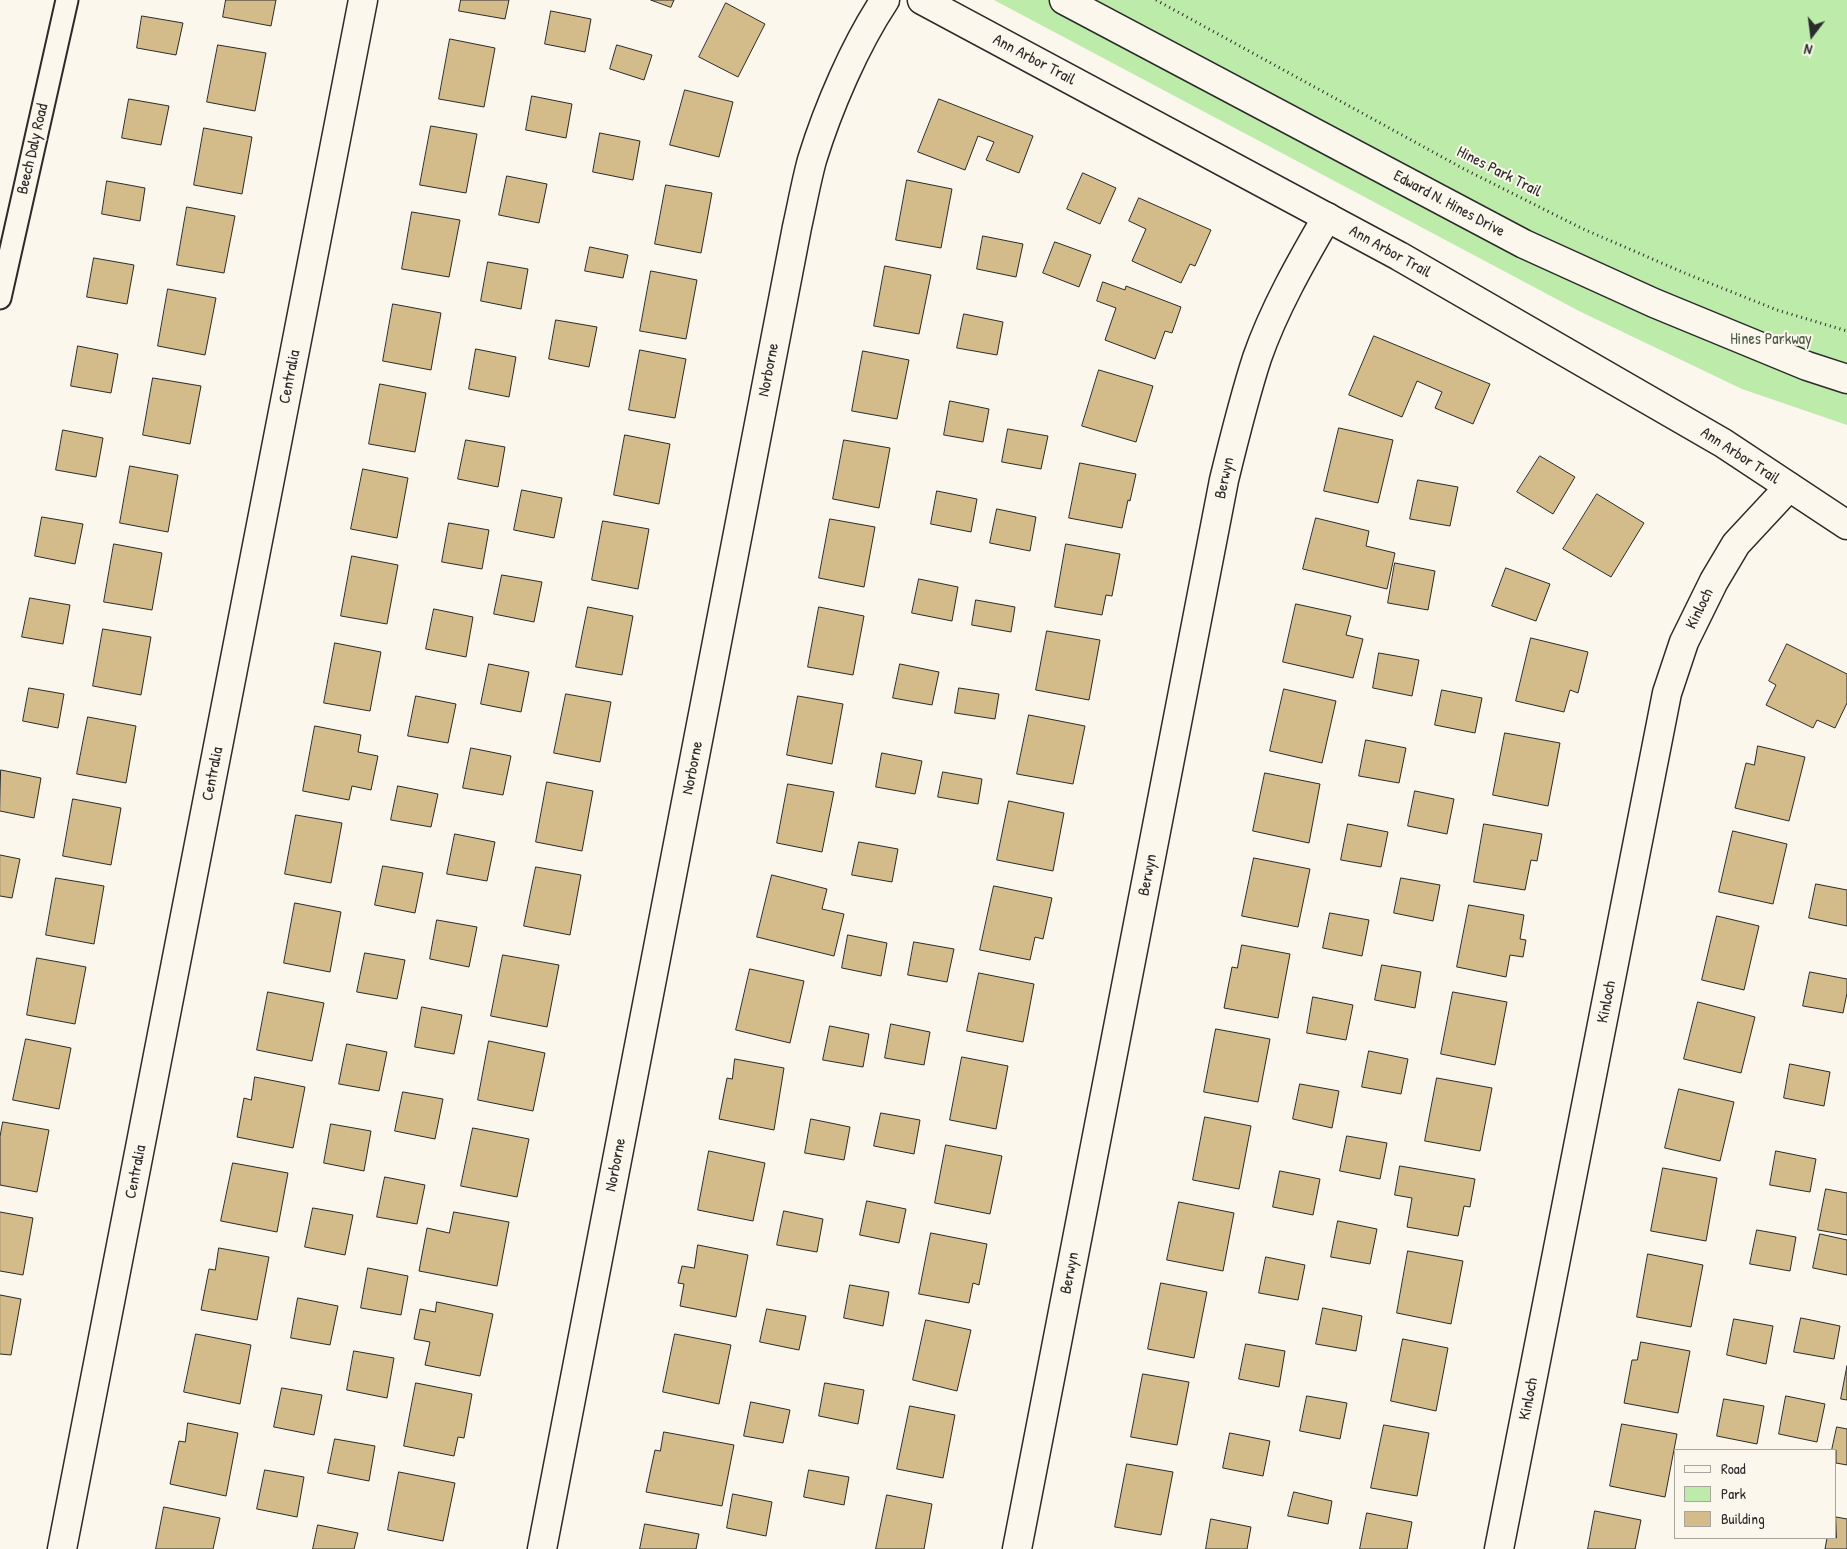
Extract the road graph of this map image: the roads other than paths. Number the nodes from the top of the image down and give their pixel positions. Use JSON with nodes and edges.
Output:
{"nodes":[{"id":1,"x":67,"y":0,"type":"edge"},
{"id":2,"x":363,"y":0,"type":"edge"},
{"id":3,"x":885,"y":0,"type":"edge"},
{"id":4,"x":922,"y":0,"type":"edge"},
{"id":5,"x":1064,"y":0,"type":"edge"},
{"id":6,"x":1327,"y":217,"type":"junction"},
{"id":7,"x":0,"y":298,"type":"edge"},
{"id":8,"x":1847,"y":379,"type":"edge"},
{"id":9,"x":1789,"y":487,"type":"junction"},
{"id":10,"x":1847,"y":525,"type":"edge"},
{"id":11,"x":62,"y":1549,"type":"edge"},
{"id":12,"x":542,"y":1549,"type":"edge"},
{"id":13,"x":1017,"y":1549,"type":"edge"},
{"id":14,"x":1499,"y":1549,"type":"edge"}],
"edges":[{"from":1,"to":7,"type":"lane","name":"Beech Daly Road"},
{"from":2,"to":11,"type":"street","name":"Centralia"},
{"from":3,"to":12,"type":"street","name":"Norborne"},
{"from":4,"to":6,"type":"street","name":"Ann Arbor Trail"},
{"from":5,"to":8,"type":"street","name":"Edward N. Hines Drive"},
{"from":6,"to":9,"type":"street","name":"Ann Arbor Trail"},
{"from":6,"to":13,"type":"street","name":"Berwyn"},
{"from":9,"to":10,"type":"street","name":"Ann Arbor Trail"},
{"from":9,"to":14,"type":"street","name":"Kinloch"}]}
